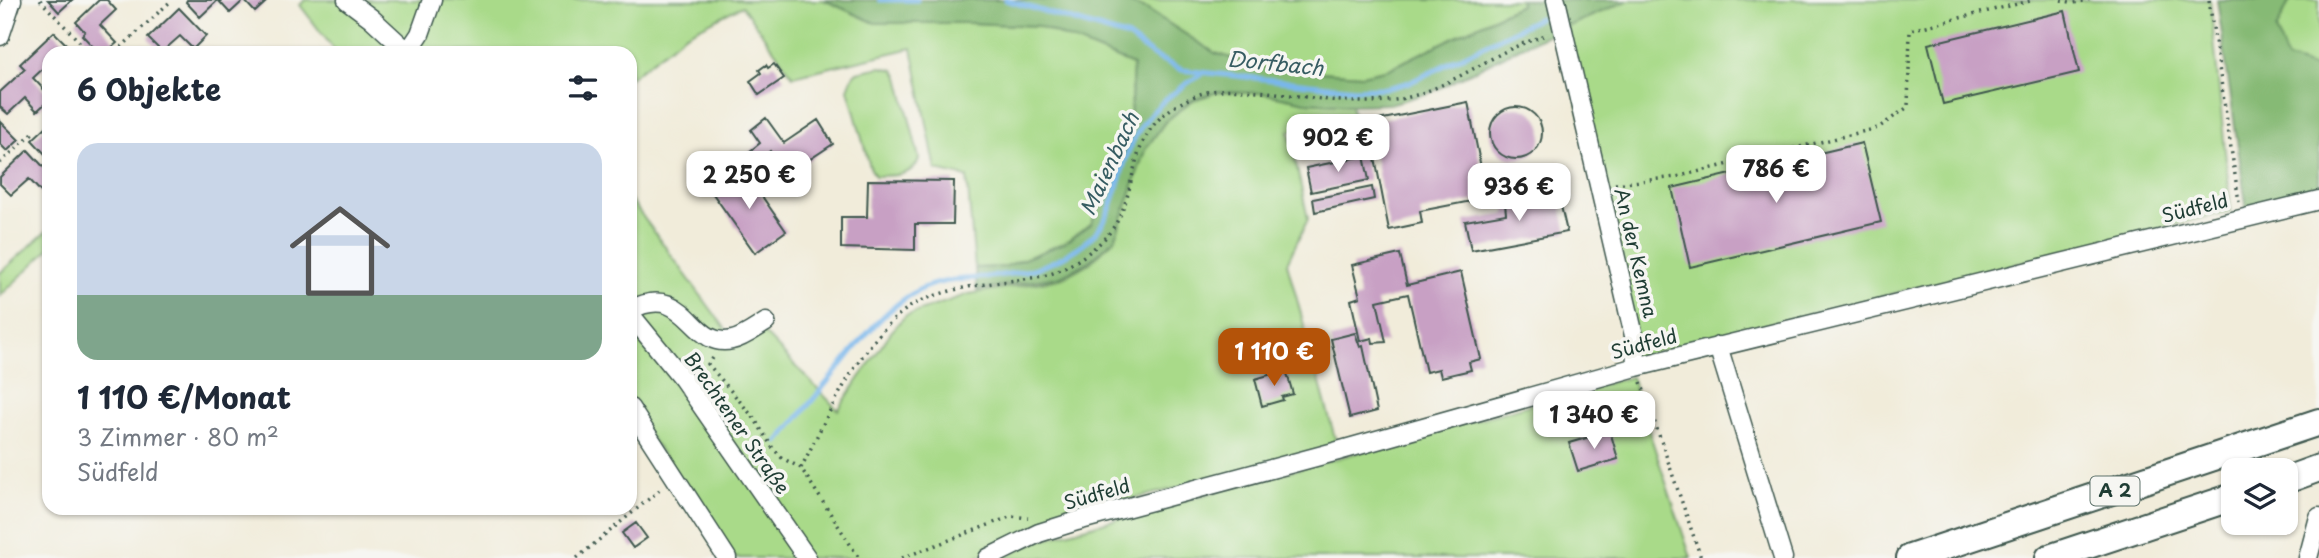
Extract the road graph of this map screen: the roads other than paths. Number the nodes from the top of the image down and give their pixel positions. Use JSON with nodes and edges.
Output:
{"nodes":[{"id":1,"x":12,"y":0,"type":"edge"},
{"id":2,"x":347,"y":0,"type":"edge"},
{"id":3,"x":432,"y":0,"type":"edge"},
{"id":4,"x":1556,"y":0,"type":"edge"},
{"id":5,"x":0,"y":36,"type":"edge"},
{"id":6,"x":401,"y":46,"type":"edge"},
{"id":7,"x":412,"y":46,"type":"edge"},
{"id":8,"x":2319,"y":200,"type":"edge"},
{"id":9,"x":637,"y":308,"type":"edge"},
{"id":10,"x":637,"y":321,"type":"edge"},
{"id":11,"x":766,"y":322,"type":"dead end"},
{"id":12,"x":1718,"y":346,"type":"junction"},
{"id":13,"x":1636,"y":367,"type":"junction"},
{"id":14,"x":637,"y":418,"type":"edge"},
{"id":15,"x":2319,"y":422,"type":"edge"},
{"id":16,"x":2319,"y":468,"type":"edge"},
{"id":17,"x":2298,"y":476,"type":"edge"},
{"id":18,"x":2221,"y":501,"type":"edge"},
{"id":19,"x":2319,"y":517,"type":"edge"},
{"id":20,"x":727,"y":558,"type":"edge"},
{"id":21,"x":807,"y":558,"type":"edge"},
{"id":22,"x":988,"y":558,"type":"edge"},
{"id":23,"x":1783,"y":558,"type":"edge"},
{"id":24,"x":1910,"y":558,"type":"edge"},
{"id":25,"x":2049,"y":558,"type":"edge"},
{"id":26,"x":2308,"y":558,"type":"edge"}],
"edges":[{"from":1,"to":5,"type":"street"},
{"from":2,"to":6,"type":"street"},
{"from":3,"to":7,"type":"street"},
{"from":4,"to":13,"type":"street","name":"An der Kemna"},
{"from":8,"to":12,"type":"street","name":"Südfeld"},
{"from":9,"to":11,"type":"street"},
{"from":10,"to":21,"type":"street","name":"Brechtener Straße"},
{"from":12,"to":13,"type":"street","name":"Südfeld"},
{"from":12,"to":23,"type":"street"},
{"from":13,"to":22,"type":"street","name":"Südfeld"},
{"from":14,"to":20,"type":"street"},
{"from":15,"to":24,"type":"highway","number":"A 2"},
{"from":16,"to":17,"type":"highway"},
{"from":18,"to":25,"type":"highway","number":"A 2"},
{"from":19,"to":26,"type":"street"}]}
